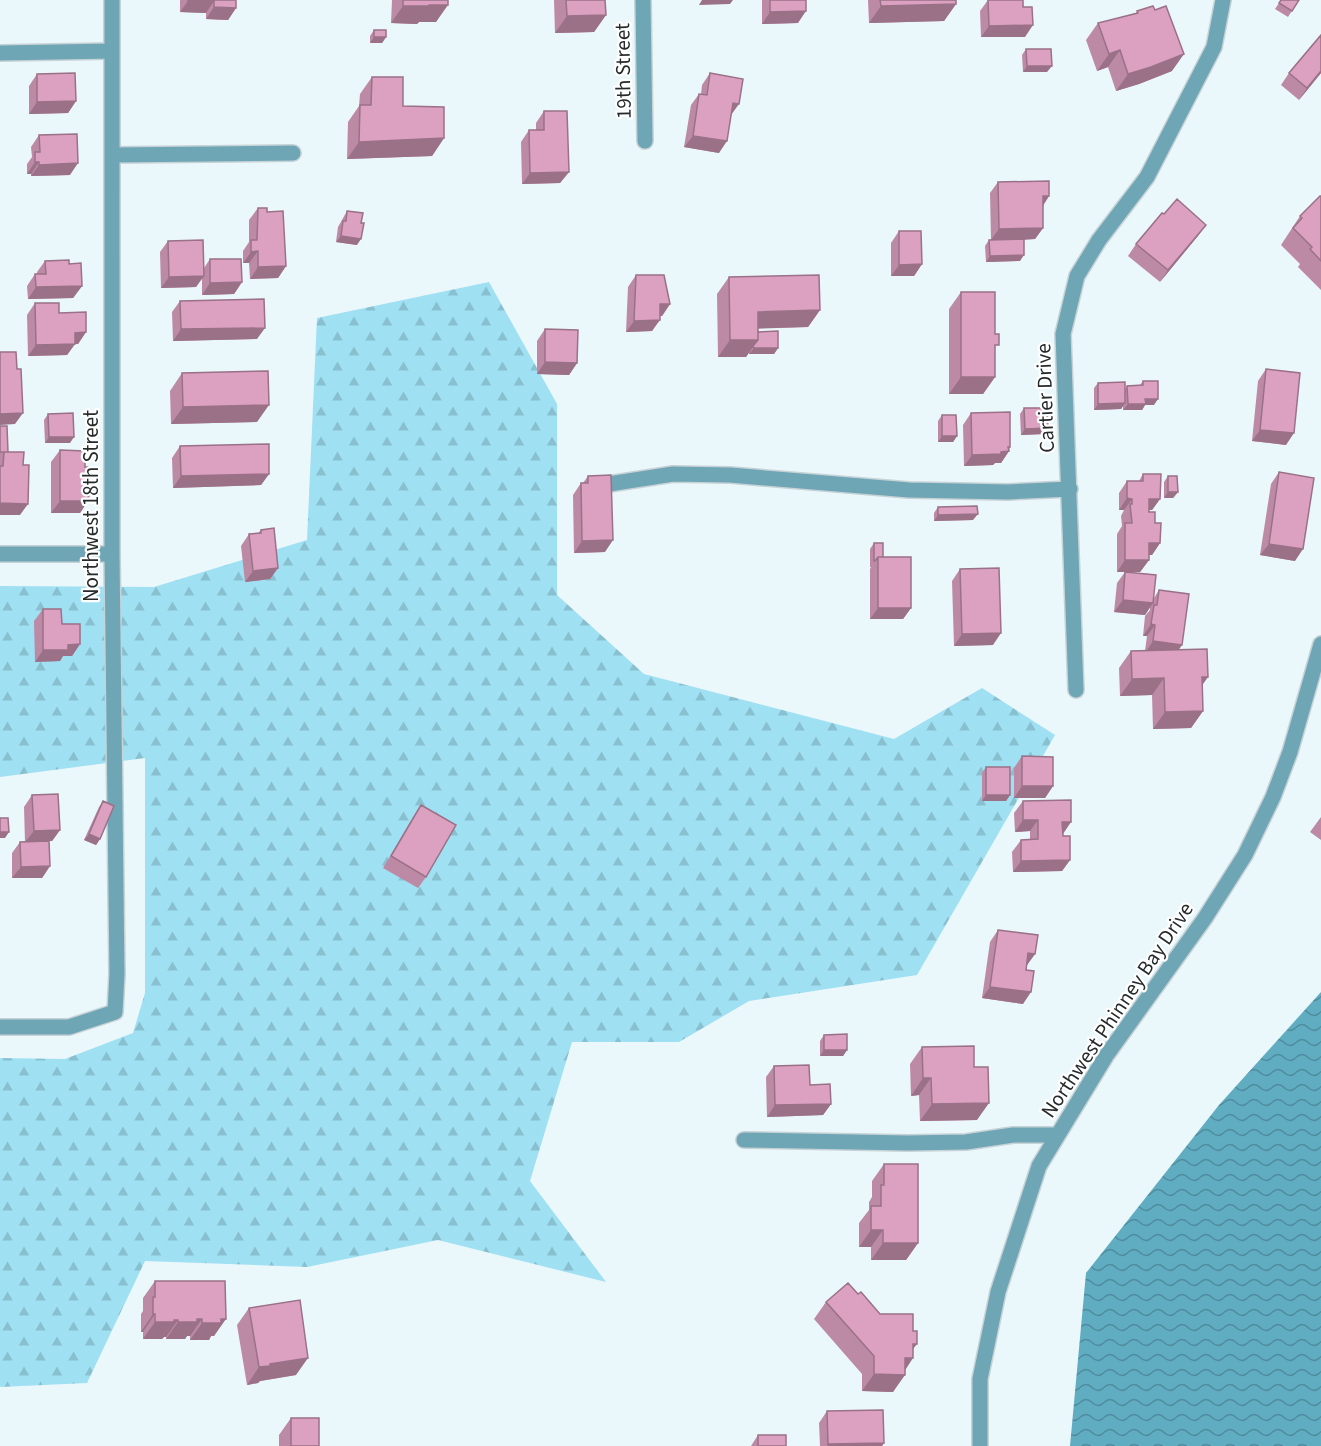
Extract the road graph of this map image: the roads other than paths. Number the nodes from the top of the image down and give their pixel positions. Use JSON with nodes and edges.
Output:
{"nodes":[{"id":1,"x":112,"y":0,"type":"edge"},
{"id":2,"x":643,"y":0,"type":"edge"},
{"id":3,"x":1223,"y":0,"type":"edge"},
{"id":4,"x":112,"y":51,"type":"junction"},
{"id":5,"x":0,"y":53,"type":"edge"},
{"id":6,"x":645,"y":141,"type":"dead end"},
{"id":7,"x":293,"y":153,"type":"dead end"},
{"id":8,"x":112,"y":155,"type":"junction"},
{"id":9,"x":609,"y":484,"type":"edge"},
{"id":10,"x":1070,"y":489,"type":"junction"},
{"id":11,"x":0,"y":554,"type":"edge"},
{"id":12,"x":112,"y":555,"type":"junction"},
{"id":13,"x":1321,"y":644,"type":"edge"},
{"id":14,"x":1076,"y":690,"type":"dead end"},
{"id":15,"x":0,"y":1027,"type":"edge"},
{"id":16,"x":1058,"y":1135,"type":"junction"},
{"id":17,"x":744,"y":1140,"type":"dead end"},
{"id":18,"x":980,"y":1446,"type":"edge"}],
"edges":[{"from":1,"to":4,"type":"street","name":"Northwest 18th Street"},
{"from":2,"to":6,"type":"street","name":"19th Street"},
{"from":3,"to":10,"type":"street","name":"Cartier Drive"},
{"from":4,"to":5,"type":"street"},
{"from":4,"to":8,"type":"street","name":"Northwest 18th Street"},
{"from":7,"to":8,"type":"street"},
{"from":8,"to":12,"type":"street","name":"Northwest 18th Street"},
{"from":9,"to":10,"type":"street"},
{"from":10,"to":14,"type":"street","name":"Cartier Drive"},
{"from":11,"to":12,"type":"street"},
{"from":12,"to":15,"type":"street","name":"Northwest 18th Street"},
{"from":13,"to":16,"type":"street","name":"Northwest Phinney Bay Drive"},
{"from":16,"to":17,"type":"street"},
{"from":16,"to":18,"type":"street","name":"Northwest Phinney Bay Drive"}]}
